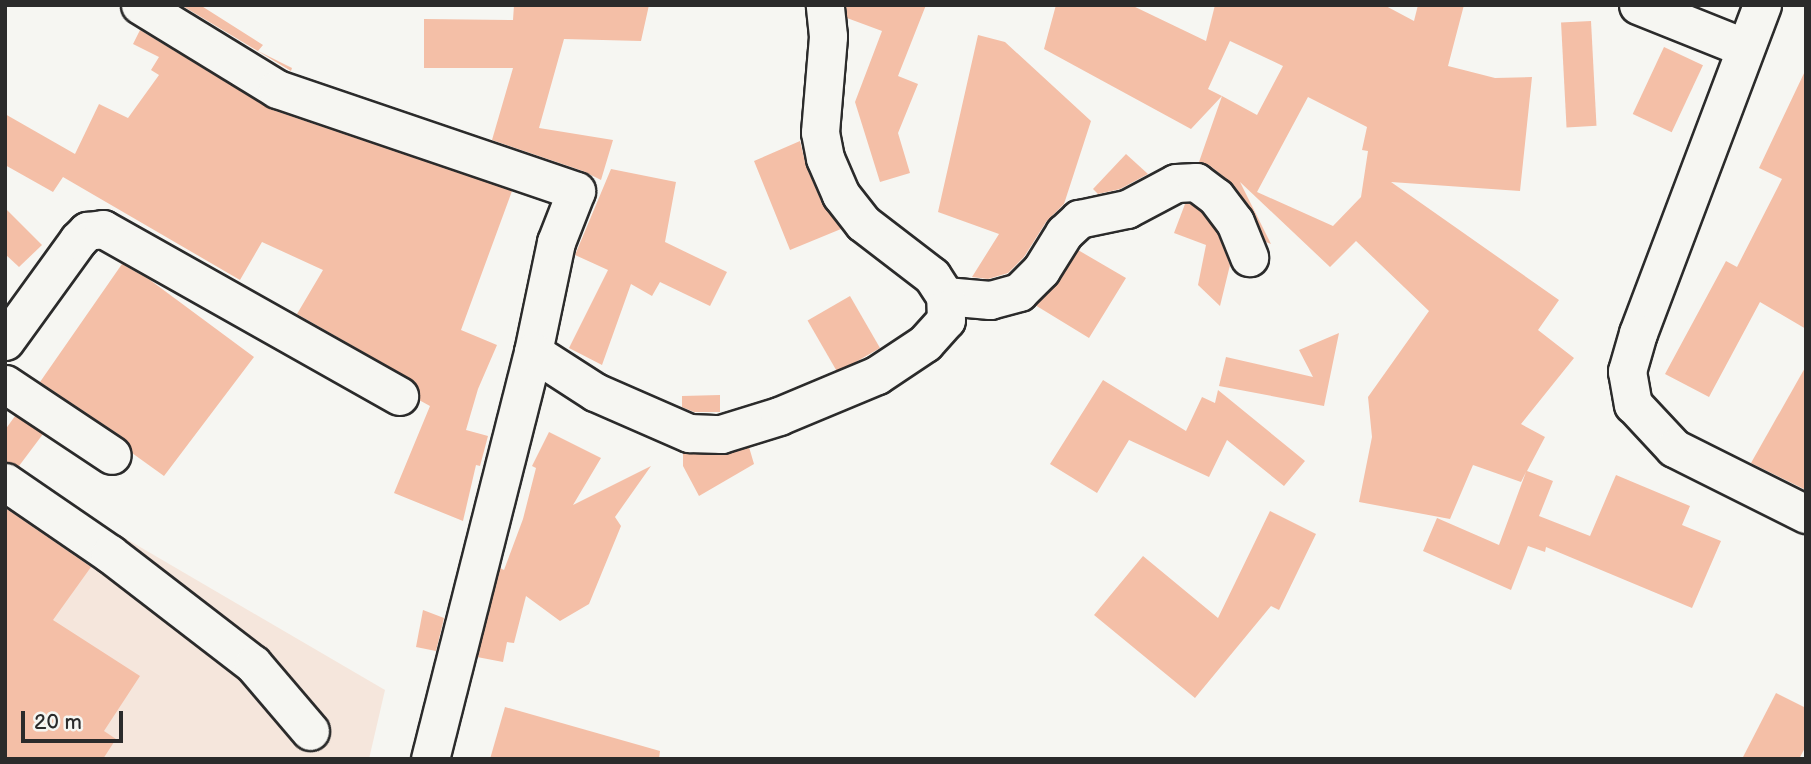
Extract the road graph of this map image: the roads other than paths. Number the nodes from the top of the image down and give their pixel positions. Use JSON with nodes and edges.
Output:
{"nodes":[{"id":1,"x":140,"y":5,"type":"edge"},
{"id":2,"x":825,"y":5,"type":"edge"},
{"id":3,"x":1638,"y":5,"type":"edge"},
{"id":4,"x":1762,"y":5,"type":"edge"},
{"id":5,"x":1743,"y":47,"type":"junction"},
{"id":6,"x":1249,"y":257,"type":"dead end"},
{"id":7,"x":945,"y":296,"type":"junction"},
{"id":8,"x":5,"y":341,"type":"edge"},
{"id":9,"x":533,"y":352,"type":"junction"},
{"id":10,"x":5,"y":384,"type":"edge"},
{"id":11,"x":399,"y":396,"type":"dead end"},
{"id":12,"x":112,"y":455,"type":"dead end"},
{"id":13,"x":5,"y":482,"type":"edge"},
{"id":14,"x":1806,"y":514,"type":"edge"},
{"id":15,"x":310,"y":731,"type":"dead end"},
{"id":16,"x":430,"y":759,"type":"edge"}],
"edges":[{"from":1,"to":9,"type":"street"},
{"from":2,"to":7,"type":"street"},
{"from":3,"to":5,"type":"street"},
{"from":4,"to":5,"type":"street"},
{"from":5,"to":14,"type":"street"},
{"from":6,"to":7,"type":"street"},
{"from":7,"to":9,"type":"street"},
{"from":8,"to":11,"type":"street"},
{"from":9,"to":16,"type":"street"},
{"from":10,"to":12,"type":"street"},
{"from":13,"to":15,"type":"street"}]}
